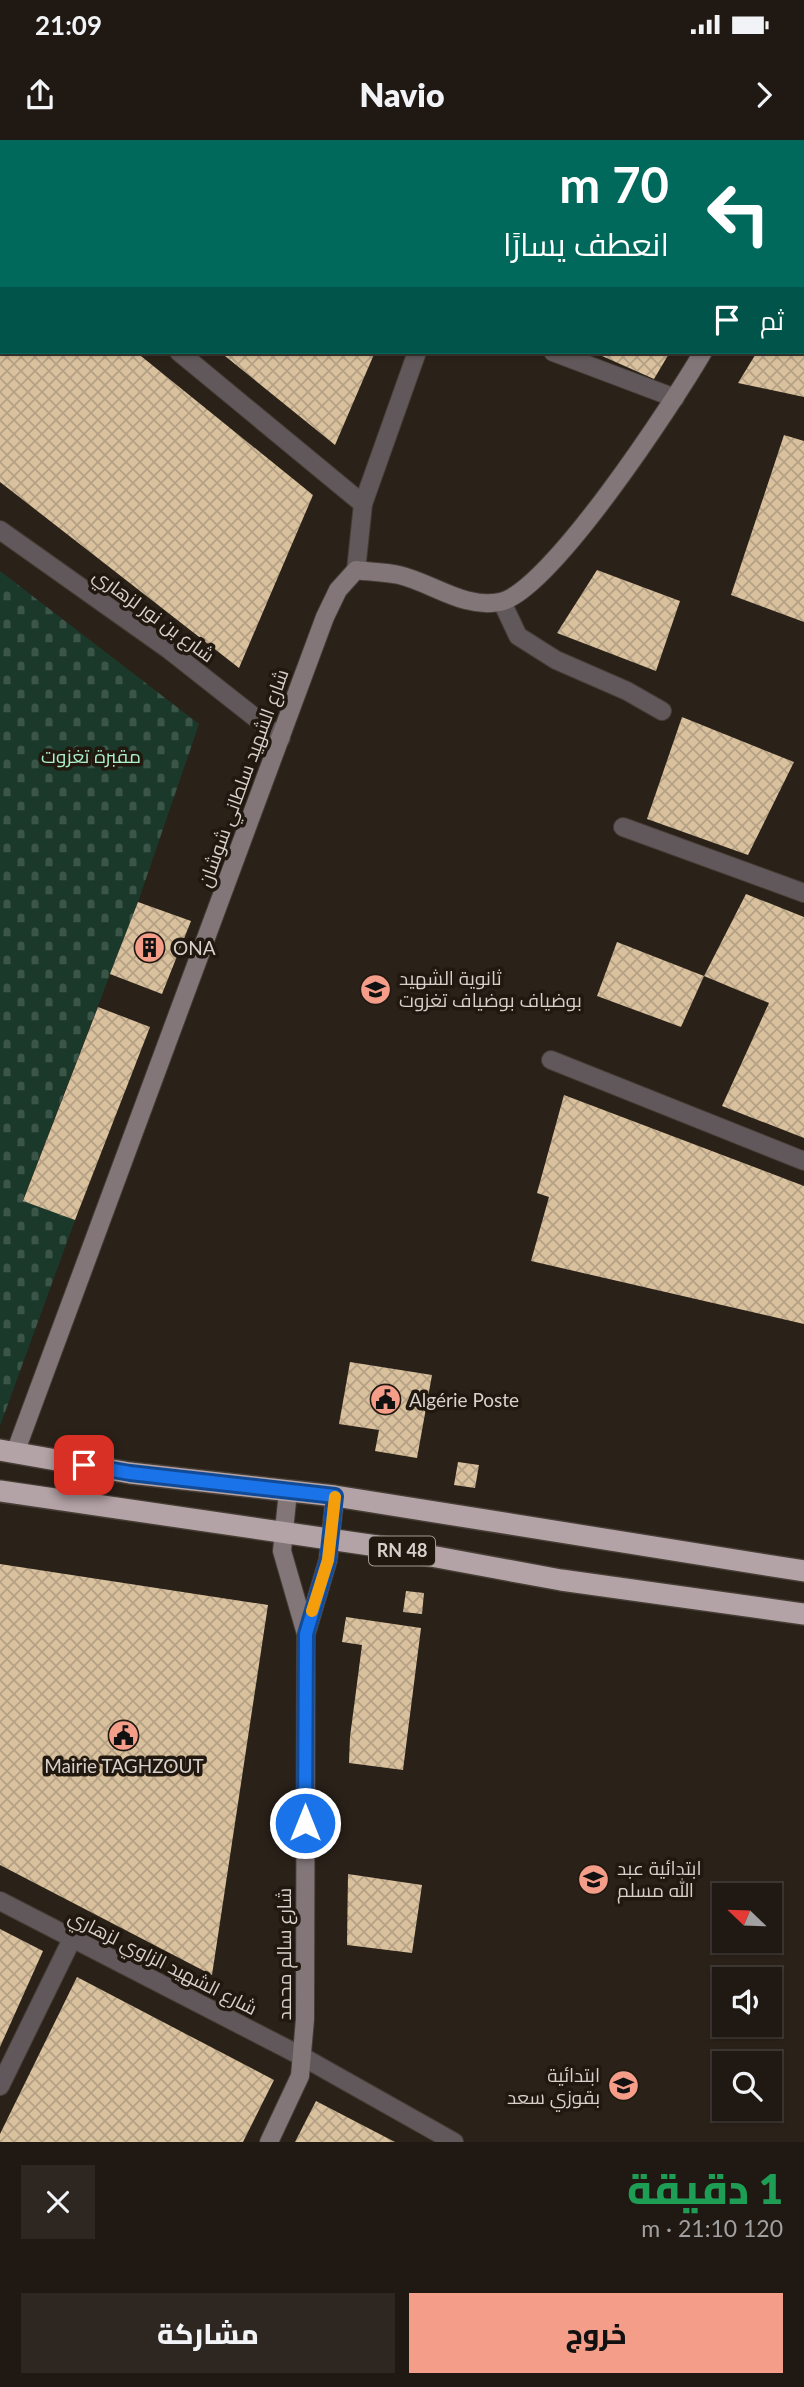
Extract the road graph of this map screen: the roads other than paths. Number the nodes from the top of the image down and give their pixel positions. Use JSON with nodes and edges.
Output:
{"nodes":[{"id":1,"x":181,"y":354,"type":"edge"},
{"id":2,"x":416,"y":354,"type":"edge"},
{"id":3,"x":559,"y":354,"type":"edge"},
{"id":4,"x":702,"y":354,"type":"edge"},
{"id":5,"x":676,"y":398,"type":"junction"},
{"id":6,"x":363,"y":504,"type":"junction"},
{"id":7,"x":0,"y":530,"type":"edge"},
{"id":8,"x":356,"y":570,"type":"junction"},
{"id":9,"x":502,"y":602,"type":"junction"},
{"id":10,"x":662,"y":711,"type":"dead end"},
{"id":11,"x":281,"y":738,"type":"junction"},
{"id":12,"x":622,"y":827,"type":"dead end"},
{"id":13,"x":804,"y":893,"type":"edge"},
{"id":14,"x":551,"y":1060,"type":"dead end"},
{"id":15,"x":804,"y":1161,"type":"edge"},
{"id":16,"x":7,"y":1451,"type":"edge"},
{"id":17,"x":0,"y":1491,"type":"edge"},
{"id":18,"x":288,"y":1491,"type":"junction"},
{"id":19,"x":335,"y":1496,"type":"junction"},
{"id":20,"x":283,"y":1532,"type":"junction"},
{"id":21,"x":330,"y":1540,"type":"junction"},
{"id":22,"x":804,"y":1571,"type":"edge"},
{"id":23,"x":804,"y":1614,"type":"edge"},
{"id":24,"x":306,"y":1634,"type":"junction"},
{"id":25,"x":0,"y":1901,"type":"edge"},
{"id":26,"x":72,"y":1939,"type":"junction"},
{"id":27,"x":303,"y":2057,"type":"junction"},
{"id":28,"x":0,"y":2085,"type":"edge"},
{"id":29,"x":269,"y":2142,"type":"edge"},
{"id":30,"x":454,"y":2142,"type":"edge"}],
"edges":[{"from":1,"to":6,"type":"street"},
{"from":2,"to":6,"type":"street"},
{"from":3,"to":5,"type":"street"},
{"from":4,"to":5,"type":"street"},
{"from":5,"to":9,"type":"street"},
{"from":6,"to":8,"type":"street"},
{"from":7,"to":11,"type":"street","name":"شارع بن نور لزهاري"},
{"from":8,"to":9,"type":"street"},
{"from":8,"to":11,"type":"street","name":"شارع الشهيد سلطاني شوشان"},
{"from":9,"to":10,"type":"street"},
{"from":11,"to":16,"type":"street","name":"شارع الشهيد سلطاني شوشان"},
{"from":12,"to":13,"type":"street"},
{"from":14,"to":15,"type":"street"},
{"from":16,"to":18,"type":"highway","number":"RN 48"},
{"from":17,"to":20,"type":"highway","number":"RN 48"},
{"from":18,"to":19,"type":"highway","number":"RN 48"},
{"from":18,"to":20,"type":"street","name":"شارع سالم محمد"},
{"from":19,"to":21,"type":"street","name":"شارع سالم محمد"},
{"from":19,"to":22,"type":"highway","number":"RN 48"},
{"from":20,"to":21,"type":"highway","number":"RN 48"},
{"from":20,"to":24,"type":"street","name":"شارع سالم محمد"},
{"from":21,"to":23,"type":"highway","number":"RN 48"},
{"from":21,"to":24,"type":"street","name":"شارع سالم محمد"},
{"from":24,"to":27,"type":"street","name":"شارع سالم محمد"},
{"from":25,"to":26,"type":"street","name":"شارع الشهيد الزاوي لزهاري"},
{"from":26,"to":27,"type":"street","name":"شارع الشهيد الزاوي لزهاري"},
{"from":26,"to":28,"type":"street"},
{"from":27,"to":29,"type":"street","name":"شارع سالم محمد"},
{"from":27,"to":30,"type":"street","name":"شارع الشهيد الزاوي لزهاري"}]}
